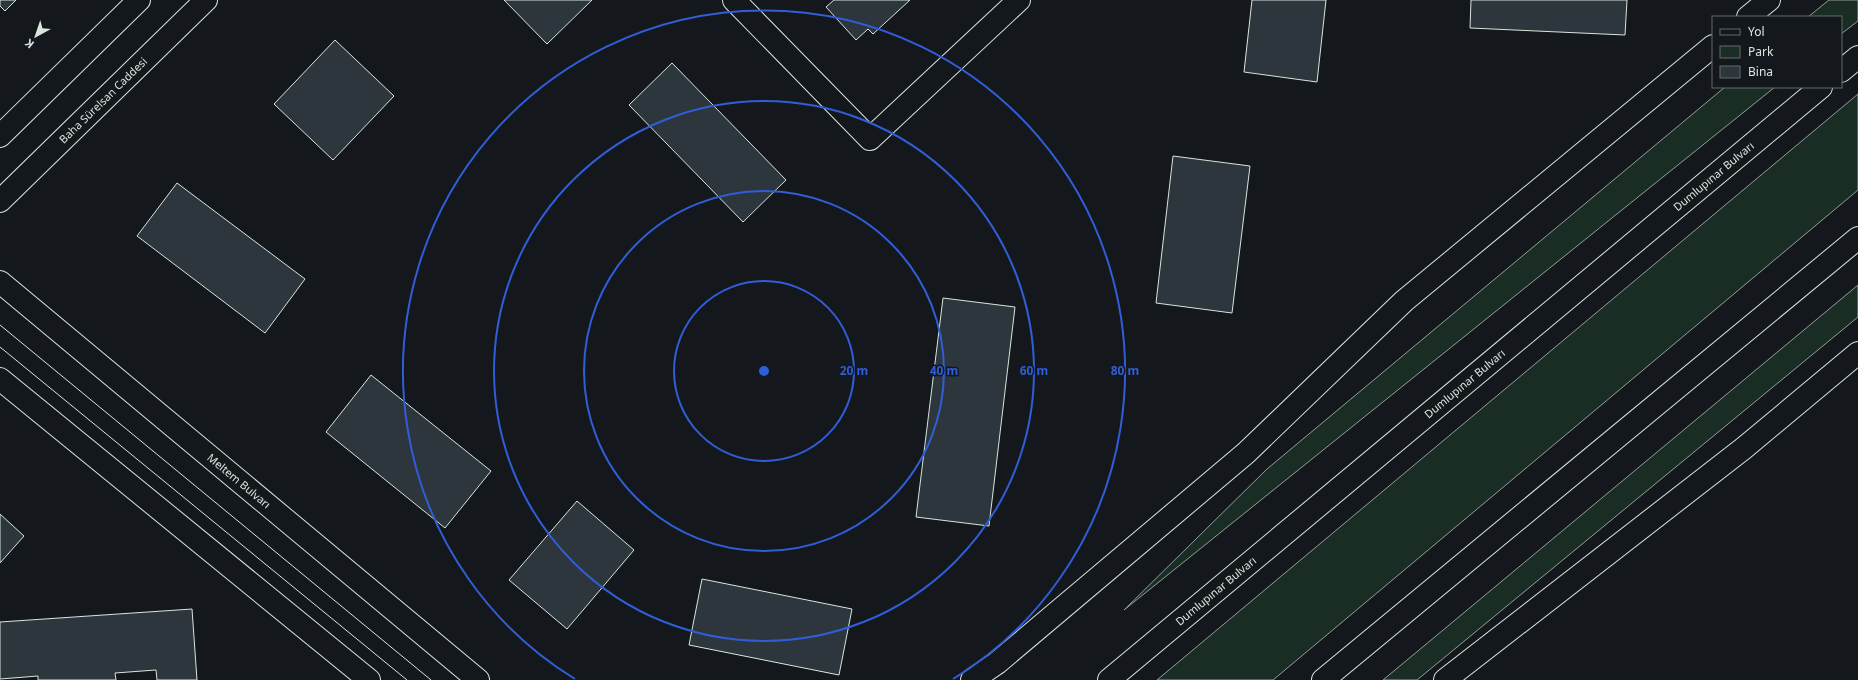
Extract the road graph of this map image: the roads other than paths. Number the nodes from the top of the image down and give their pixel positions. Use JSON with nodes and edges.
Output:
{"nodes":[{"id":1,"x":139,"y":0,"type":"edge"},
{"id":2,"x":206,"y":0,"type":"edge"},
{"id":3,"x":734,"y":0,"type":"edge"},
{"id":4,"x":1019,"y":0,"type":"edge"},
{"id":5,"x":1769,"y":0,"type":"edge"},
{"id":6,"x":1749,"y":16,"type":"edge"},
{"id":7,"x":1712,"y":47,"type":"edge"},
{"id":8,"x":1858,"y":56,"type":"edge"},
{"id":9,"x":1842,"y":70,"type":"edge"},
{"id":10,"x":1820,"y":88,"type":"edge"},
{"id":11,"x":0,"y":136,"type":"edge"},
{"id":12,"x":0,"y":202,"type":"edge"},
{"id":13,"x":1858,"y":238,"type":"edge"},
{"id":14,"x":0,"y":282,"type":"edge"},
{"id":15,"x":1858,"y":353,"type":"edge"},
{"id":16,"x":0,"y":379,"type":"edge"},
{"id":17,"x":997,"y":663,"type":"junction"},
{"id":18,"x":369,"y":680,"type":"edge"},
{"id":19,"x":478,"y":680,"type":"edge"},
{"id":20,"x":972,"y":680,"type":"edge"},
{"id":21,"x":982,"y":680,"type":"edge"},
{"id":22,"x":1109,"y":680,"type":"edge"},
{"id":23,"x":1323,"y":680,"type":"edge"},
{"id":24,"x":1445,"y":680,"type":"edge"}],
"edges":[{"from":1,"to":11,"type":"main road"},
{"from":2,"to":12,"type":"main road","name":"Baha Sürelsan Caddesi"},
{"from":3,"to":4,"type":"main road"},
{"from":5,"to":6,"type":"main road"},
{"from":7,"to":17,"type":"main road"},
{"from":8,"to":9,"type":"main road"},
{"from":10,"to":22,"type":"main road","name":"Dumlupınar Bulvarı"},
{"from":13,"to":23,"type":"main road"},
{"from":14,"to":19,"type":"main road","name":"Meltem Bulvarı"},
{"from":15,"to":24,"type":"main road"},
{"from":16,"to":18,"type":"main road"},
{"from":17,"to":20,"type":"main road"},
{"from":17,"to":21,"type":"main road"}]}
